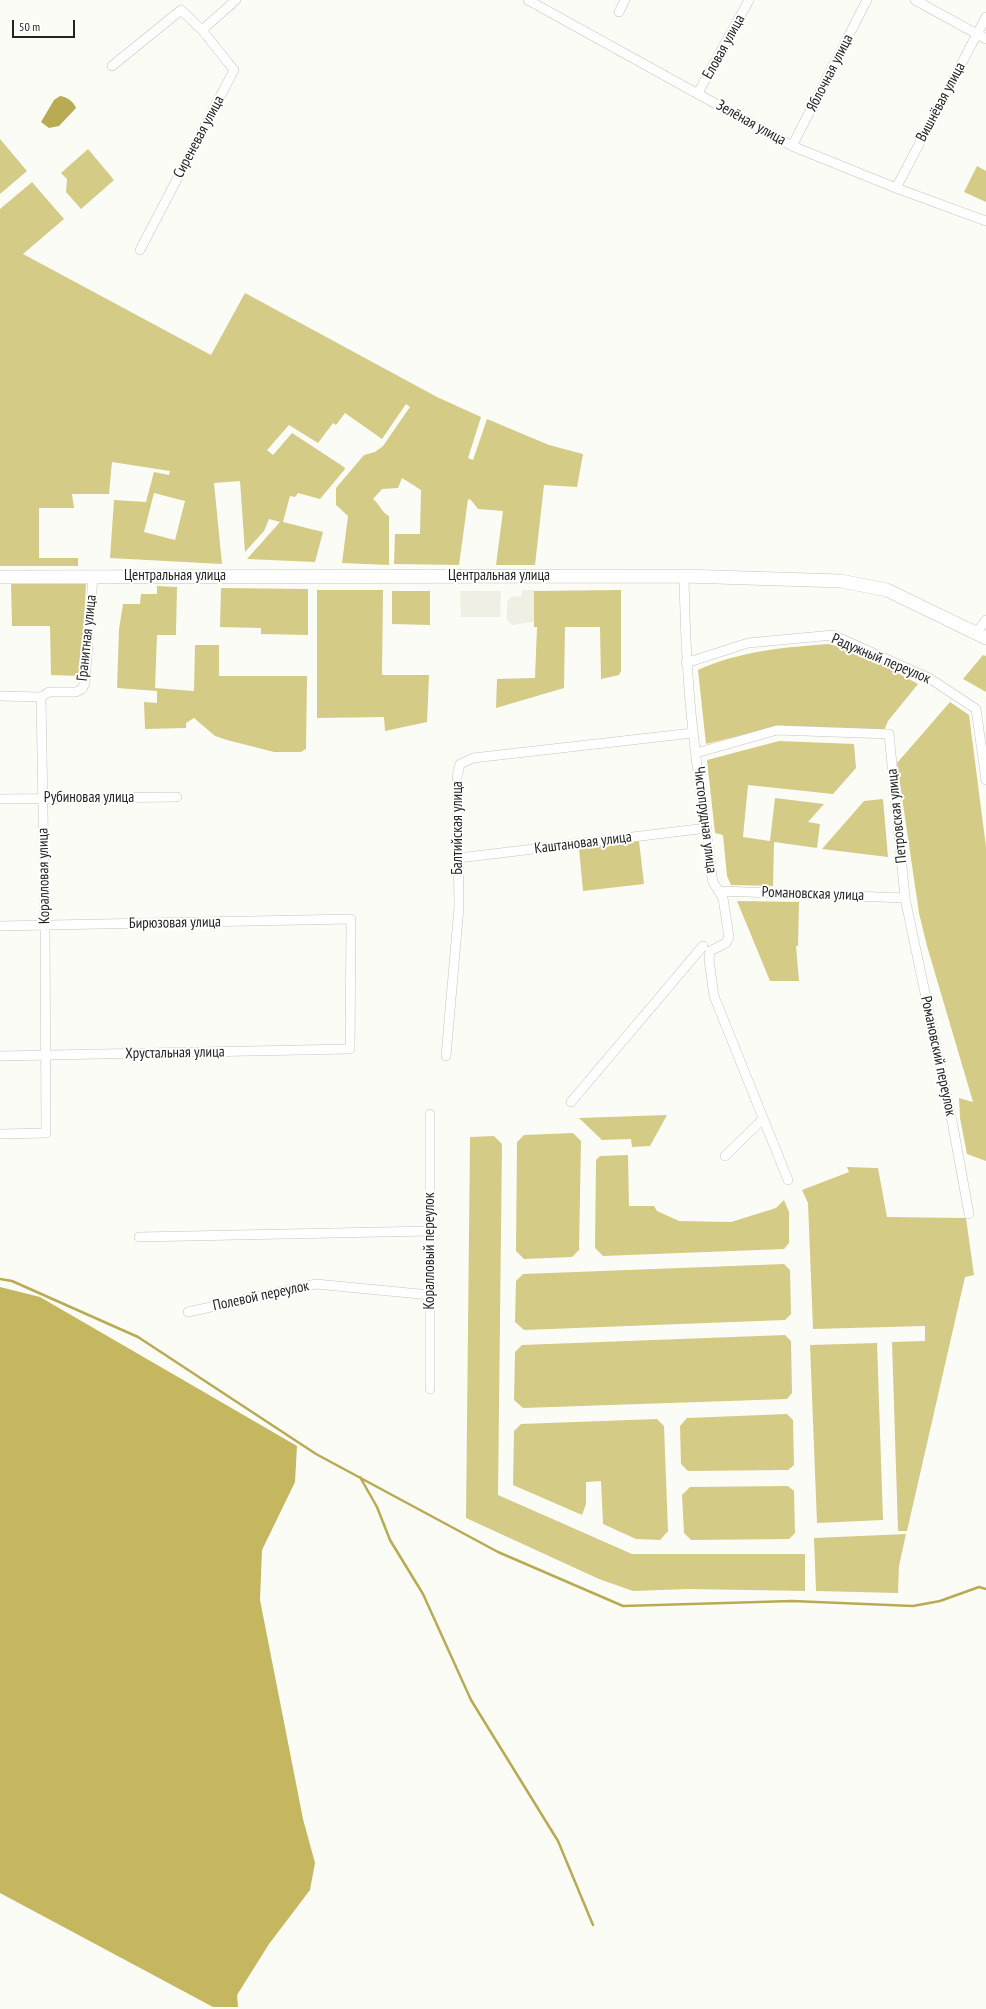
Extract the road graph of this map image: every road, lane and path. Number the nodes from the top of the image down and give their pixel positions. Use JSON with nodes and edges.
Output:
{"nodes":[{"id":1,"x":236,"y":0,"type":"edge"},
{"id":2,"x":528,"y":0,"type":"edge"},
{"id":3,"x":625,"y":0,"type":"edge"},
{"id":4,"x":749,"y":0,"type":"edge"},
{"id":5,"x":867,"y":0,"type":"edge"},
{"id":6,"x":915,"y":0,"type":"edge"},
{"id":7,"x":619,"y":12,"type":"dead end"},
{"id":8,"x":986,"y":17,"type":"edge"},
{"id":9,"x":202,"y":30,"type":"junction"},
{"id":10,"x":977,"y":34,"type":"junction"},
{"id":11,"x":986,"y":39,"type":"edge"},
{"id":12,"x":112,"y":66,"type":"dead end"},
{"id":13,"x":698,"y":93,"type":"junction"},
{"id":14,"x":792,"y":146,"type":"junction"},
{"id":15,"x":896,"y":188,"type":"junction"},
{"id":16,"x":986,"y":221,"type":"edge"},
{"id":17,"x":140,"y":250,"type":"dead end"},
{"id":18,"x":92,"y":576,"type":"junction"},
{"id":19,"x":684,"y":576,"type":"junction"},
{"id":20,"x":0,"y":577,"type":"edge"},
{"id":21,"x":986,"y":620,"type":"edge"},
{"id":22,"x":981,"y":636,"type":"edge"},
{"id":23,"x":686,"y":663,"type":"junction"},
{"id":24,"x":0,"y":696,"type":"edge"},
{"id":25,"x":41,"y":697,"type":"junction"},
{"id":26,"x":693,"y":733,"type":"junction"},
{"id":27,"x":696,"y":753,"type":"junction"},
{"id":28,"x":986,"y":780,"type":"edge"},
{"id":29,"x":177,"y":797,"type":"dead end"},
{"id":30,"x":43,"y":798,"type":"junction"},
{"id":31,"x":0,"y":799,"type":"edge"},
{"id":32,"x":707,"y":828,"type":"junction"},
{"id":33,"x":459,"y":858,"type":"junction"},
{"id":34,"x":720,"y":891,"type":"junction"},
{"id":35,"x":905,"y":898,"type":"junction"},
{"id":36,"x":0,"y":926,"type":"edge"},
{"id":37,"x":45,"y":926,"type":"junction"},
{"id":38,"x":703,"y":946,"type":"dead end"},
{"id":39,"x":350,"y":1049,"type":"joint"},
{"id":40,"x":45,"y":1055,"type":"junction"},
{"id":41,"x":0,"y":1056,"type":"edge"},
{"id":42,"x":446,"y":1056,"type":"dead end"},
{"id":43,"x":571,"y":1102,"type":"dead end"},
{"id":44,"x":430,"y":1114,"type":"dead end"},
{"id":45,"x":763,"y":1119,"type":"junction"},
{"id":46,"x":0,"y":1134,"type":"edge"},
{"id":47,"x":725,"y":1156,"type":"dead end"},
{"id":48,"x":788,"y":1180,"type":"dead end"},
{"id":49,"x":968,"y":1214,"type":"dead end"},
{"id":50,"x":430,"y":1231,"type":"junction"},
{"id":51,"x":139,"y":1237,"type":"dead end"},
{"id":52,"x":430,"y":1295,"type":"junction"},
{"id":53,"x":188,"y":1312,"type":"dead end"},
{"id":54,"x":430,"y":1389,"type":"dead end"}],
"edges":[{"from":1,"to":9,"type":"street"},
{"from":2,"to":13,"type":"street","name":"Зелёная улица"},
{"from":3,"to":7,"type":"street"},
{"from":4,"to":13,"type":"street","name":"Еловая улица"},
{"from":5,"to":14,"type":"street","name":"Яблочная улица"},
{"from":6,"to":10,"type":"street"},
{"from":8,"to":10,"type":"street","name":"Вишнёвая улица"},
{"from":9,"to":12,"type":"street"},
{"from":9,"to":17,"type":"street","name":"Сиреневая улица"},
{"from":10,"to":11,"type":"street"},
{"from":10,"to":15,"type":"street","name":"Вишнёвая улица"},
{"from":13,"to":14,"type":"street","name":"Зелёная улица"},
{"from":14,"to":15,"type":"street","name":"Зелёная улица"},
{"from":15,"to":16,"type":"street","name":"Зелёная улица"},
{"from":18,"to":19,"type":"main road","name":"Центральная улица"},
{"from":18,"to":20,"type":"main road","name":"Центральная улица"},
{"from":18,"to":25,"type":"street","name":"Гранитная улица"},
{"from":19,"to":22,"type":"main road","name":"Центральная улица"},
{"from":19,"to":23,"type":"street","name":"Чистопрудная улица"},
{"from":21,"to":22,"type":"street"},
{"from":23,"to":26,"type":"street","name":"Чистопрудная улица"},
{"from":23,"to":28,"type":"street","name":"Радужный переулок"},
{"from":24,"to":25,"type":"street","name":"Гранитная улица"},
{"from":25,"to":30,"type":"street","name":"Коралловая улица"},
{"from":26,"to":27,"type":"street","name":"Чистопрудная улица"},
{"from":26,"to":33,"type":"street","name":"Балтийская улица"},
{"from":27,"to":32,"type":"street","name":"Чистопрудная улица"},
{"from":27,"to":35,"type":"street","name":"Петровская улица"},
{"from":29,"to":30,"type":"street","name":"Рубиновая улица"},
{"from":30,"to":31,"type":"street","name":"Рубиновая улица"},
{"from":30,"to":37,"type":"street","name":"Коралловая улица"},
{"from":32,"to":33,"type":"street","name":"Каштановая улица"},
{"from":32,"to":34,"type":"street","name":"Чистопрудная улица"},
{"from":33,"to":42,"type":"street","name":"Балтийская улица"},
{"from":34,"to":35,"type":"street","name":"Романовская улица"},
{"from":34,"to":45,"type":"street","name":"Чистопрудная улица"},
{"from":35,"to":49,"type":"street","name":"Романовский переулок"},
{"from":36,"to":37,"type":"street","name":"Бирюзовая улица"},
{"from":37,"to":39,"type":"street","name":"Бирюзовая улица"},
{"from":37,"to":40,"type":"street","name":"Коралловая улица"},
{"from":38,"to":43,"type":"street"},
{"from":39,"to":40,"type":"street","name":"Хрустальная улица"},
{"from":40,"to":41,"type":"street","name":"Хрустальная улица"},
{"from":40,"to":46,"type":"street","name":"Коралловая улица"},
{"from":44,"to":50,"type":"street","name":"Коралловый переулок"},
{"from":45,"to":47,"type":"street"},
{"from":45,"to":48,"type":"street","name":"Чистопрудная улица"},
{"from":50,"to":51,"type":"street"},
{"from":50,"to":52,"type":"street","name":"Коралловый переулок"},
{"from":52,"to":53,"type":"street","name":"Полевой переулок"},
{"from":52,"to":54,"type":"street","name":"Коралловый переулок"}]}
